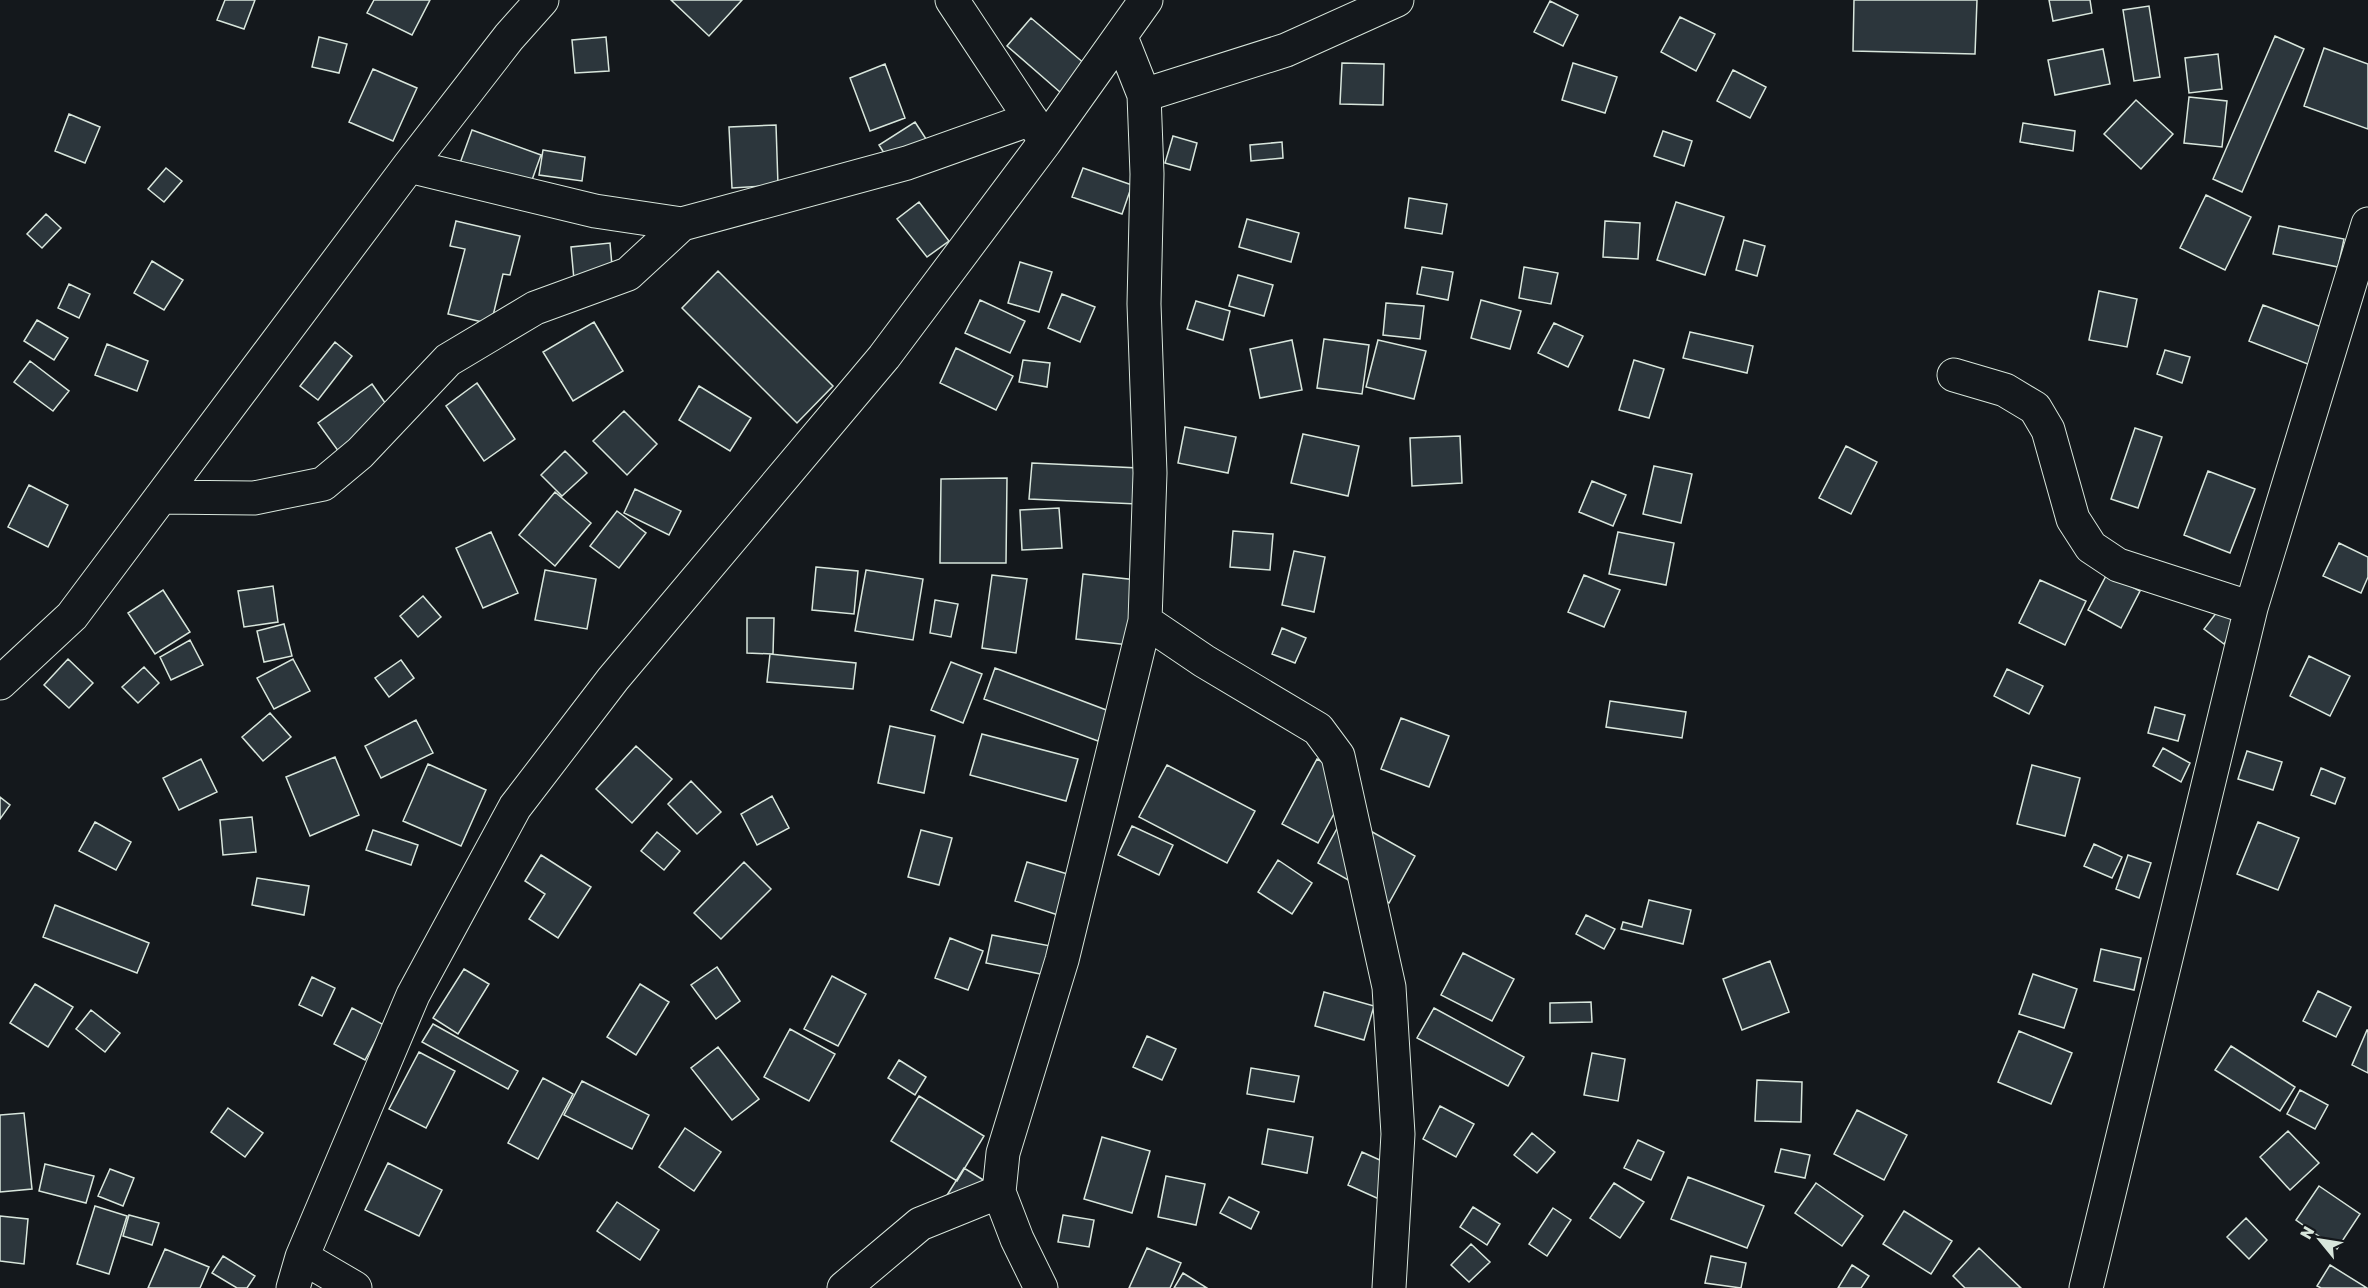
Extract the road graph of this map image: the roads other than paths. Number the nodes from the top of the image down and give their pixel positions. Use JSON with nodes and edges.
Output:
{"nodes":[{"id":1,"x":542,"y":0,"type":"edge"},
{"id":2,"x":952,"y":0,"type":"edge"},
{"id":3,"x":1146,"y":0,"type":"edge"},
{"id":4,"x":1396,"y":0,"type":"edge"},
{"id":5,"x":1121,"y":37,"type":"junction"},
{"id":6,"x":1144,"y":95,"type":"junction"},
{"id":7,"x":1038,"y":130,"type":"junction"},
{"id":8,"x":410,"y":166,"type":"junction"},
{"id":9,"x":682,"y":224,"type":"junction"},
{"id":10,"x":2368,"y":224,"type":"edge"},
{"id":11,"x":1954,"y":375,"type":"dead end"},
{"id":12,"x":161,"y":497,"type":"junction"},
{"id":13,"x":2251,"y":608,"type":"junction"},
{"id":14,"x":1145,"y":621,"type":"junction"},
{"id":15,"x":0,"y":683,"type":"edge"},
{"id":16,"x":999,"y":1192,"type":"junction"},
{"id":17,"x":302,"y":1257,"type":"junction"},
{"id":18,"x":292,"y":1288,"type":"edge"},
{"id":19,"x":355,"y":1288,"type":"edge"},
{"id":20,"x":844,"y":1288,"type":"edge"},
{"id":21,"x":1041,"y":1288,"type":"edge"},
{"id":22,"x":1389,"y":1288,"type":"edge"},
{"id":23,"x":2086,"y":1288,"type":"edge"}],
"edges":[{"from":1,"to":8,"type":"street"},
{"from":2,"to":7,"type":"street"},
{"from":3,"to":5,"type":"street"},
{"from":4,"to":6,"type":"street"},
{"from":5,"to":6,"type":"street"},
{"from":5,"to":7,"type":"street"},
{"from":6,"to":14,"type":"street"},
{"from":7,"to":9,"type":"street"},
{"from":7,"to":17,"type":"street"},
{"from":8,"to":9,"type":"street"},
{"from":8,"to":12,"type":"street"},
{"from":9,"to":12,"type":"street"},
{"from":10,"to":13,"type":"street"},
{"from":11,"to":13,"type":"street"},
{"from":12,"to":15,"type":"street"},
{"from":13,"to":23,"type":"street"},
{"from":14,"to":16,"type":"street"},
{"from":14,"to":22,"type":"street"},
{"from":16,"to":20,"type":"street"},
{"from":16,"to":21,"type":"street"},
{"from":17,"to":18,"type":"street"},
{"from":17,"to":19,"type":"street"}]}
